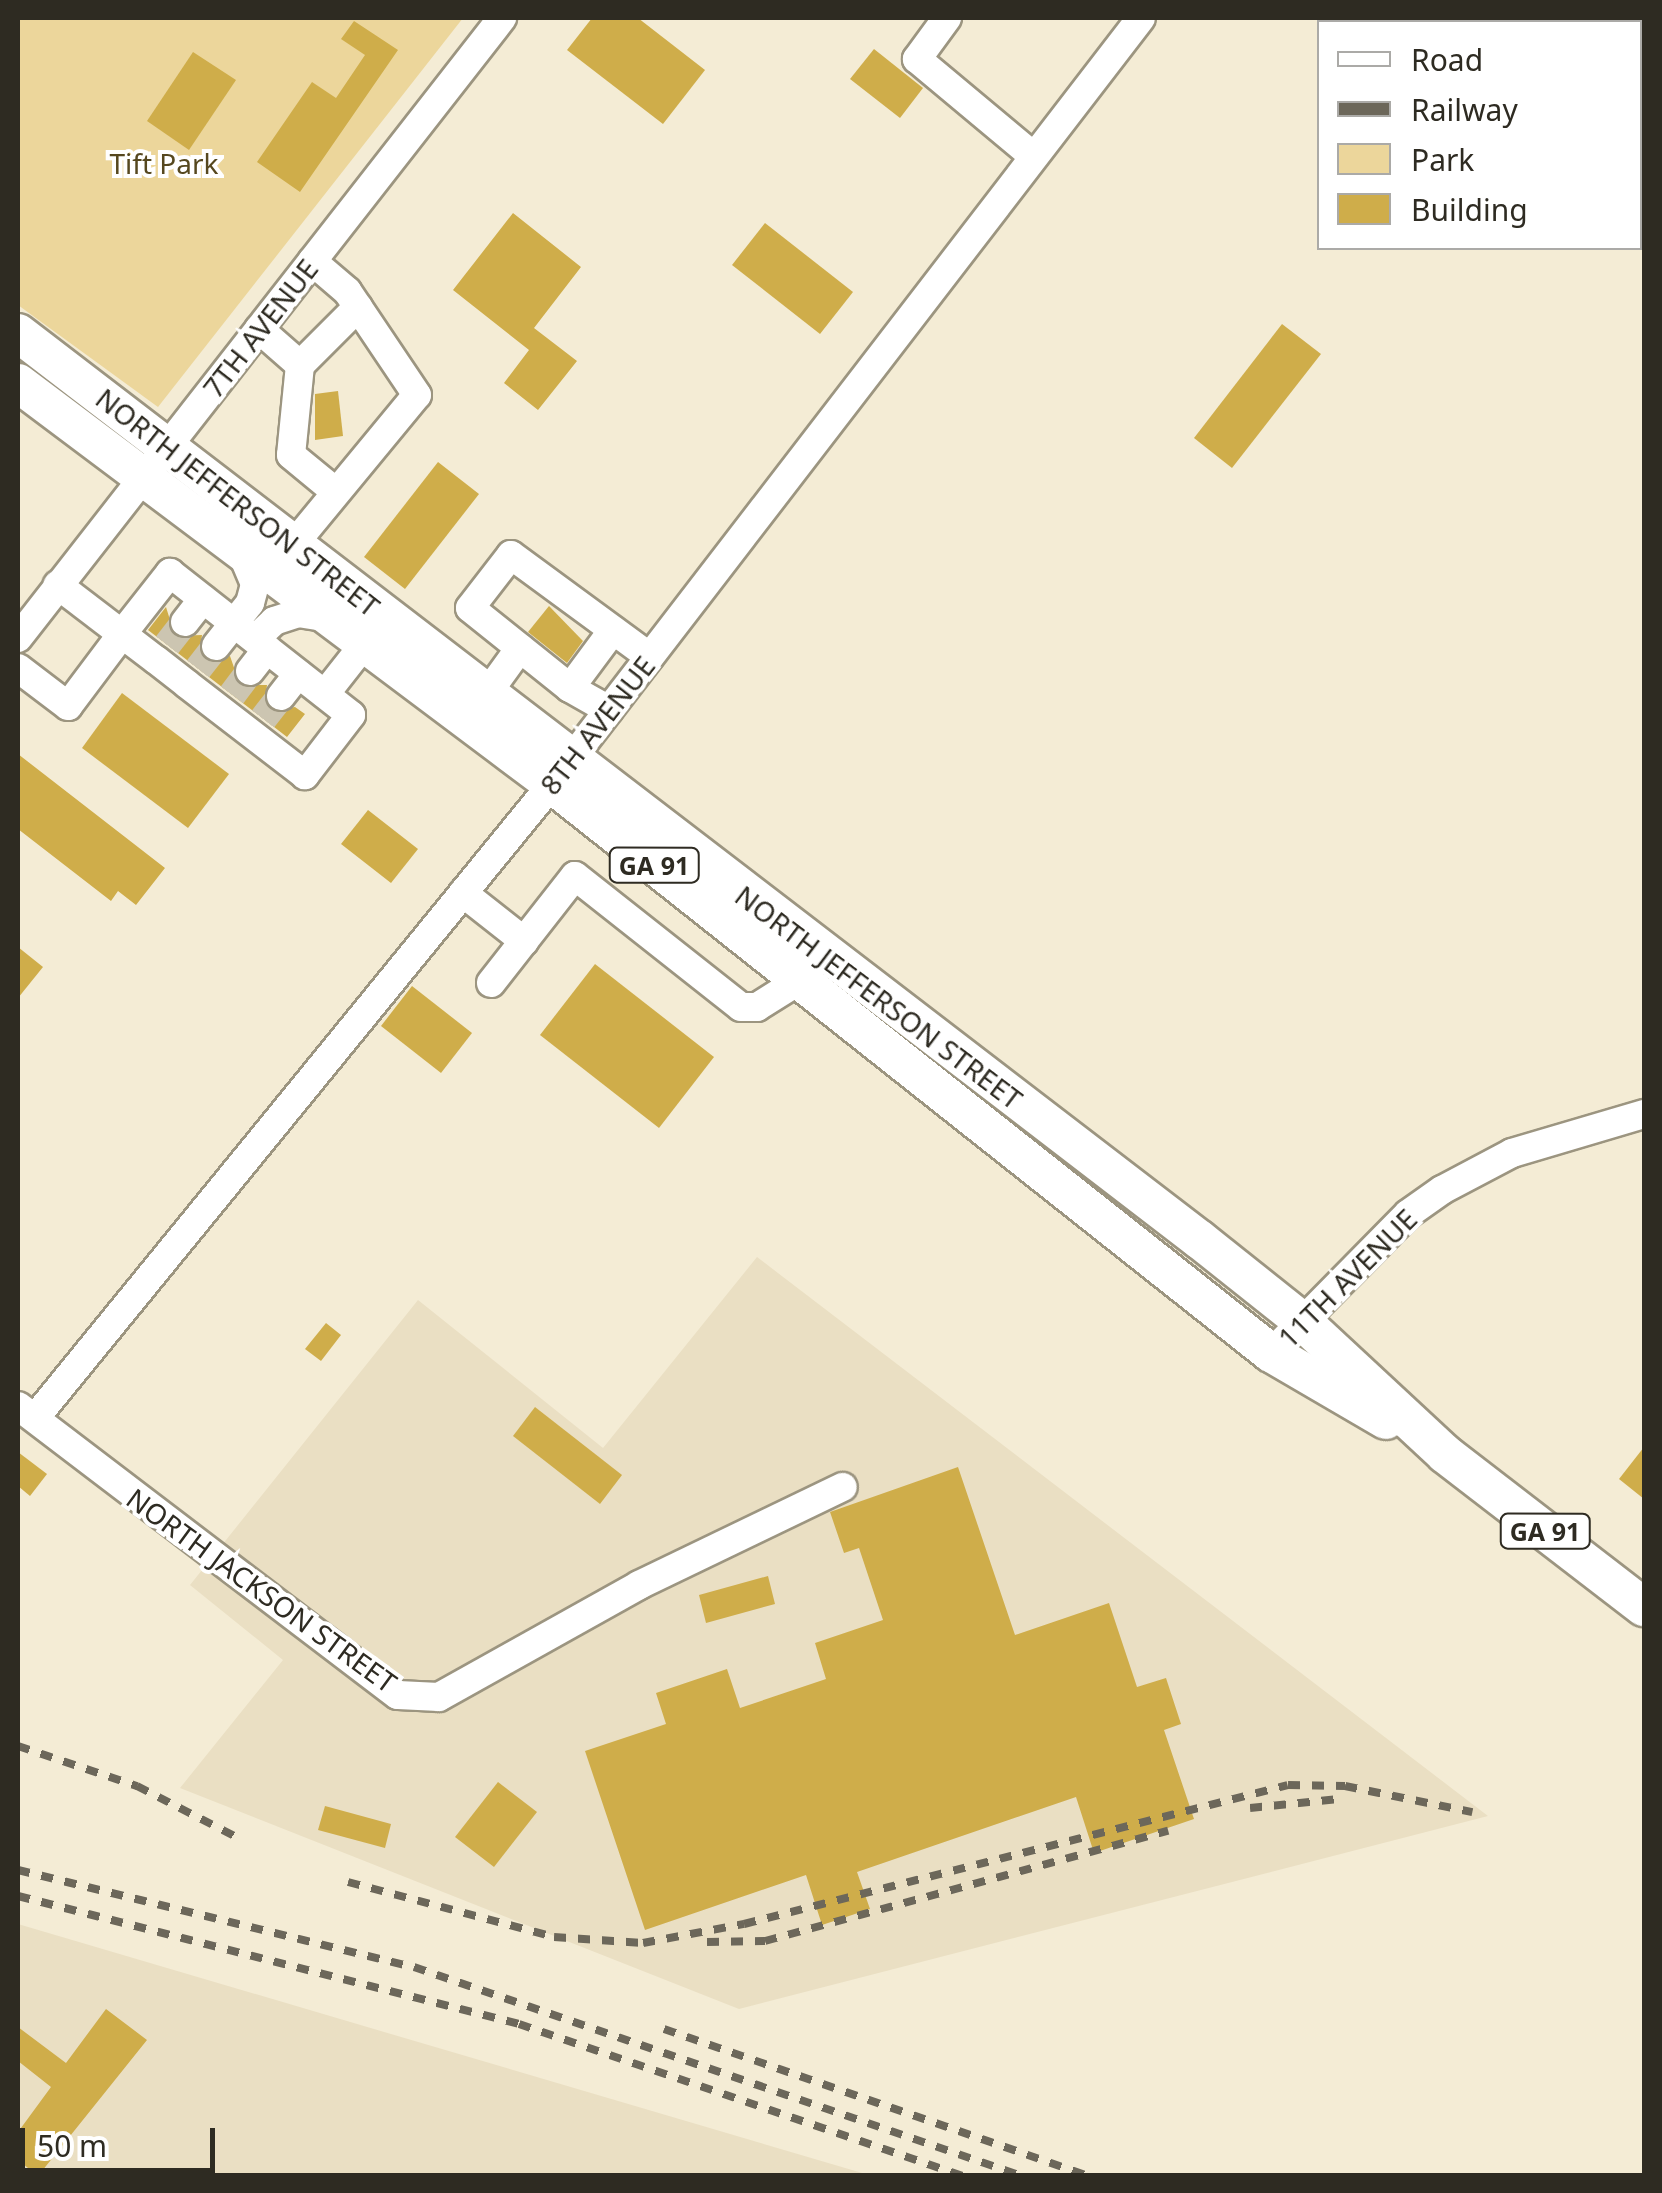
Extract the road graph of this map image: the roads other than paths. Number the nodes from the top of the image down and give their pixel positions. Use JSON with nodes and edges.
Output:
{"nodes":[{"id":1,"x":502,"y":18,"type":"edge"},
{"id":2,"x":947,"y":18,"type":"edge"},
{"id":3,"x":1141,"y":18,"type":"edge"},
{"id":4,"x":1033,"y":156,"type":"junction"},
{"id":5,"x":312,"y":262,"type":"junction"},
{"id":6,"x":358,"y":307,"type":"junction"},
{"id":7,"x":259,"y":328,"type":"junction"},
{"id":8,"x":18,"y":333,"type":"edge"},
{"id":9,"x":300,"y":365,"type":"junction"},
{"id":10,"x":18,"y":383,"type":"edge"},
{"id":11,"x":170,"y":447,"type":"junction"},
{"id":12,"x":142,"y":478,"type":"junction"},
{"id":13,"x":336,"y":492,"type":"junction"},
{"id":14,"x":294,"y":544,"type":"junction"},
{"id":15,"x":243,"y":556,"type":"junction"},
{"id":16,"x":58,"y":585,"type":"junction"},
{"id":17,"x":203,"y":599,"type":"junction"},
{"id":18,"x":322,"y":617,"type":"junction"},
{"id":19,"x":185,"y":622,"type":"tunnel mouth"},
{"id":20,"x":613,"y":630,"type":"junction"},
{"id":21,"x":122,"y":634,"type":"junction"},
{"id":22,"x":18,"y":638,"type":"edge"},
{"id":23,"x":216,"y":646,"type":"dead end"},
{"id":24,"x":251,"y":646,"type":"junction"},
{"id":25,"x":362,"y":647,"type":"junction"},
{"id":26,"x":520,"y":648,"type":"junction"},
{"id":27,"x":650,"y":657,"type":"junction"},
{"id":28,"x":18,"y":668,"type":"edge"},
{"id":29,"x":570,"y":688,"type":"junction"},
{"id":30,"x":325,"y":694,"type":"junction"},
{"id":31,"x":486,"y":695,"type":"junction"},
{"id":32,"x":609,"y":710,"type":"junction"},
{"id":33,"x":561,"y":772,"type":"junction"},
{"id":34,"x":463,"y":893,"type":"junction"},
{"id":35,"x":524,"y":941,"type":"junction"},
{"id":36,"x":800,"y":980,"type":"junction"},
{"id":37,"x":490,"y":983,"type":"dead end"},
{"id":38,"x":1644,"y":1114,"type":"edge"},
{"id":39,"x":1302,"y":1321,"type":"junction"},
{"id":40,"x":1271,"y":1353,"type":"junction"},
{"id":41,"x":26,"y":1412,"type":"edge"},
{"id":42,"x":1445,"y":1454,"type":"junction"},
{"id":43,"x":842,"y":1486,"type":"dead end"},
{"id":44,"x":1644,"y":1607,"type":"edge"}],
"edges":[{"from":1,"to":5,"type":"street","name":"7TH AVENUE"},
{"from":2,"to":4,"type":"street"},
{"from":3,"to":4,"type":"street","name":"8TH AVENUE"},
{"from":4,"to":27,"type":"street","name":"8TH AVENUE"},
{"from":5,"to":6,"type":"street"},
{"from":5,"to":7,"type":"street","name":"7TH AVENUE"},
{"from":6,"to":9,"type":"street"},
{"from":6,"to":13,"type":"street"},
{"from":7,"to":9,"type":"street"},
{"from":7,"to":11,"type":"street","name":"7TH AVENUE"},
{"from":8,"to":11,"type":"main road","name":"NORTH JEFFERSON STREET","number":"GA 91"},
{"from":9,"to":13,"type":"street"},
{"from":10,"to":12,"type":"main road","name":"NORTH JEFFERSON STREET","number":"GA 91"},
{"from":11,"to":12,"type":"street","name":"7TH AVENUE"},
{"from":11,"to":14,"type":"main road","name":"NORTH JEFFERSON STREET","number":"GA 91"},
{"from":12,"to":15,"type":"main road","name":"NORTH JEFFERSON STREET","number":"GA 91"},
{"from":12,"to":16,"type":"street","name":"7TH AVENUE"},
{"from":13,"to":14,"type":"street"},
{"from":14,"to":31,"type":"main road","name":"NORTH JEFFERSON STREET","number":"GA 91"},
{"from":15,"to":18,"type":"main road","name":"NORTH JEFFERSON STREET","number":"GA 91"},
{"from":15,"to":24,"type":"street"},
{"from":16,"to":21,"type":"street"},
{"from":16,"to":22,"type":"street","name":"7TH AVENUE"},
{"from":17,"to":19,"type":"street"},
{"from":17,"to":21,"type":"street"},
{"from":17,"to":24,"type":"street"},
{"from":18,"to":24,"type":"street"},
{"from":18,"to":25,"type":"main road","name":"NORTH JEFFERSON STREET","number":"GA 91"},
{"from":20,"to":26,"type":"street"},
{"from":20,"to":27,"type":"street"},
{"from":20,"to":29,"type":"street"},
{"from":21,"to":28,"type":"street"},
{"from":21,"to":30,"type":"street"},
{"from":23,"to":24,"type":"street"},
{"from":24,"to":30,"type":"street"},
{"from":25,"to":30,"type":"street"},
{"from":25,"to":33,"type":"main road","name":"NORTH JEFFERSON STREET","number":"GA 91"},
{"from":26,"to":29,"type":"street"},
{"from":26,"to":31,"type":"street"},
{"from":27,"to":32,"type":"street","name":"8TH AVENUE"},
{"from":29,"to":32,"type":"street"},
{"from":31,"to":33,"type":"main road","name":"NORTH JEFFERSON STREET","number":"GA 91"},
{"from":32,"to":33,"type":"street","name":"8TH AVENUE"},
{"from":33,"to":34,"type":"street","name":"8TH AVENUE"},
{"from":33,"to":36,"type":"main road","name":"NORTH JEFFERSON STREET","number":"GA 91"},
{"from":33,"to":39,"type":"main road","name":"NORTH JEFFERSON STREET","number":"GA 91"},
{"from":34,"to":35,"type":"street"},
{"from":34,"to":41,"type":"street","name":"8TH AVENUE"},
{"from":35,"to":36,"type":"street"},
{"from":35,"to":37,"type":"street"},
{"from":36,"to":40,"type":"main road","name":"NORTH JEFFERSON STREET","number":"GA 91"},
{"from":38,"to":39,"type":"street","name":"11TH AVENUE"},
{"from":39,"to":40,"type":"street","name":"11TH AVENUE"},
{"from":39,"to":42,"type":"main road","name":"NORTH JEFFERSON STREET","number":"GA 91"},
{"from":40,"to":42,"type":"main road","name":"NORTH JEFFERSON STREET","number":"GA 91"},
{"from":41,"to":43,"type":"street","name":"NORTH JACKSON STREET"},
{"from":42,"to":44,"type":"main road","name":"NORTH JEFFERSON STREET","number":"GA 91"}]}
